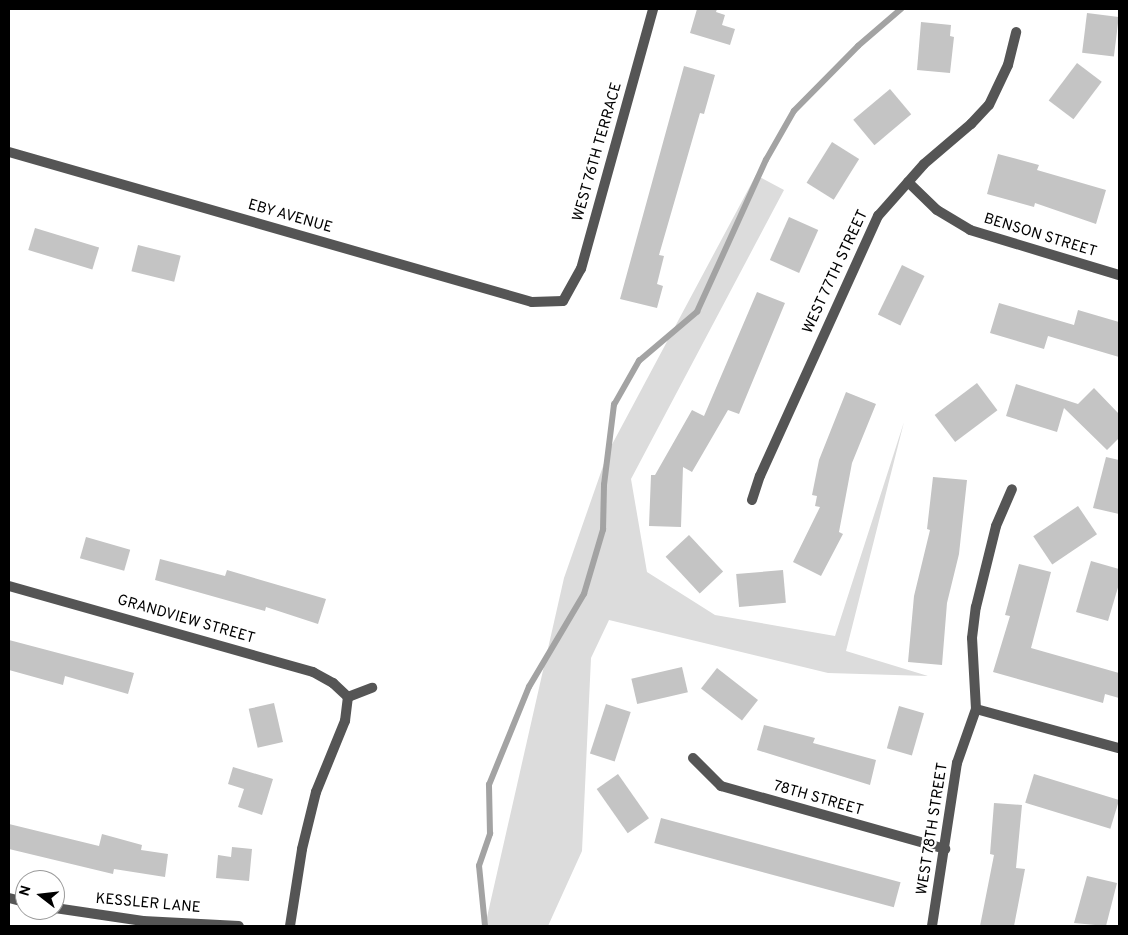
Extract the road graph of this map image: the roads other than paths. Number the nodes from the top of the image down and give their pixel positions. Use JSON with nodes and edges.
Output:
{"nodes":[{"id":1,"x":653,"y":9,"type":"edge"},
{"id":2,"x":1016,"y":32,"type":"dead end"},
{"id":3,"x":9,"y":152,"type":"edge"},
{"id":4,"x":908,"y":182,"type":"junction"},
{"id":5,"x":1119,"y":274,"type":"edge"},
{"id":6,"x":563,"y":301,"type":"joint"},
{"id":7,"x":1012,"y":489,"type":"dead end"},
{"id":8,"x":752,"y":500,"type":"dead end"},
{"id":9,"x":9,"y":586,"type":"edge"},
{"id":10,"x":372,"y":688,"type":"dead end"},
{"id":11,"x":348,"y":697,"type":"junction"},
{"id":12,"x":976,"y":709,"type":"junction"},
{"id":13,"x":1119,"y":748,"type":"edge"},
{"id":14,"x":693,"y":758,"type":"dead end"},
{"id":15,"x":946,"y":849,"type":"junction"},
{"id":16,"x":65,"y":909,"type":"edge"},
{"id":17,"x":239,"y":926,"type":"edge"},
{"id":18,"x":290,"y":926,"type":"edge"},
{"id":19,"x":932,"y":926,"type":"edge"}],
"edges":[{"from":1,"to":6,"type":"street","name":"WEST 76TH TERRACE"},
{"from":2,"to":4,"type":"street","name":"WEST 77TH STREET"},
{"from":3,"to":6,"type":"street","name":"EBY AVENUE"},
{"from":4,"to":5,"type":"street","name":"BENSON STREET"},
{"from":4,"to":8,"type":"street","name":"WEST 77TH STREET"},
{"from":7,"to":12,"type":"street"},
{"from":9,"to":11,"type":"street","name":"GRANDVIEW STREET"},
{"from":10,"to":11,"type":"street"},
{"from":11,"to":18,"type":"street"},
{"from":12,"to":13,"type":"street"},
{"from":12,"to":15,"type":"street","name":"WEST 78TH STREET"},
{"from":14,"to":15,"type":"street","name":"78TH STREET"},
{"from":15,"to":19,"type":"street","name":"WEST 78TH STREET"},
{"from":16,"to":17,"type":"street","name":"KESSLER LANE"}]}
